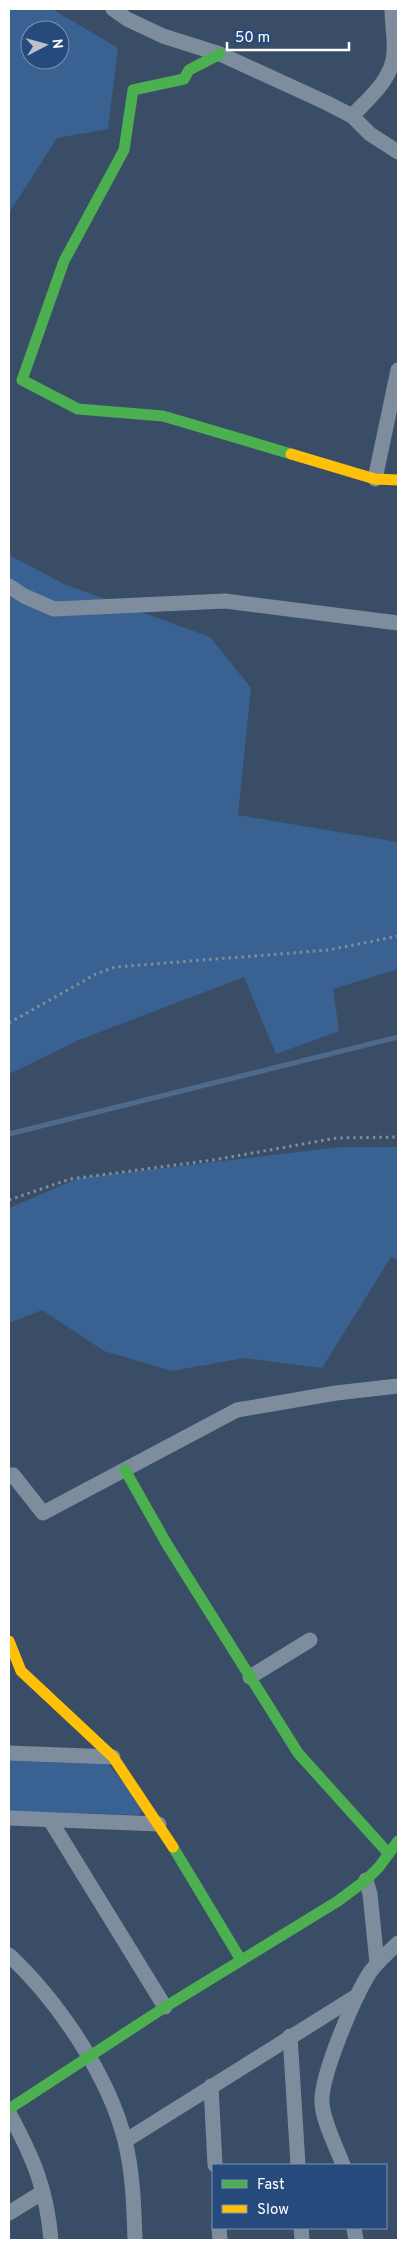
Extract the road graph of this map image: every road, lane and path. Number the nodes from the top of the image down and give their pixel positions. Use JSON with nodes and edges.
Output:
{"nodes":[{"id":1,"x":113,"y":9,"type":"edge"},
{"id":2,"x":392,"y":9,"type":"edge"},
{"id":3,"x":220,"y":54,"type":"junction"},
{"id":4,"x":352,"y":116,"type":"junction"},
{"id":5,"x":398,"y":152,"type":"edge"},
{"id":6,"x":398,"y":370,"type":"edge"},
{"id":7,"x":375,"y":479,"type":"junction"},
{"id":8,"x":398,"y":480,"type":"edge"},
{"id":9,"x":9,"y":586,"type":"edge"},
{"id":10,"x":398,"y":623,"type":"edge"},
{"id":11,"x":398,"y":936,"type":"edge"},
{"id":12,"x":9,"y":1023,"type":"edge"},
{"id":13,"x":398,"y":1137,"type":"edge"},
{"id":14,"x":9,"y":1200,"type":"edge"},
{"id":15,"x":398,"y":1386,"type":"edge"},
{"id":16,"x":125,"y":1470,"type":"junction"},
{"id":17,"x":9,"y":1477,"type":"edge"},
{"id":18,"x":310,"y":1640,"type":"dead end"},
{"id":19,"x":9,"y":1641,"type":"edge"},
{"id":20,"x":15,"y":1671,"type":"edge"},
{"id":21,"x":250,"y":1677,"type":"junction"},
{"id":22,"x":9,"y":1753,"type":"edge"},
{"id":23,"x":113,"y":1757,"type":"junction"},
{"id":24,"x":9,"y":1818,"type":"edge"},
{"id":25,"x":50,"y":1820,"type":"junction"},
{"id":26,"x":159,"y":1824,"type":"junction"},
{"id":27,"x":398,"y":1841,"type":"edge"},
{"id":28,"x":389,"y":1854,"type":"junction"},
{"id":29,"x":366,"y":1880,"type":"junction"},
{"id":30,"x":398,"y":1943,"type":"edge"},
{"id":31,"x":9,"y":1955,"type":"edge"},
{"id":32,"x":241,"y":1960,"type":"junction"},
{"id":33,"x":377,"y":1963,"type":"junction"},
{"id":34,"x":358,"y":1995,"type":"junction"},
{"id":35,"x":165,"y":2007,"type":"junction"},
{"id":36,"x":290,"y":2036,"type":"junction"},
{"id":37,"x":88,"y":2057,"type":"junction"},
{"id":38,"x":211,"y":2086,"type":"junction"},
{"id":39,"x":9,"y":2109,"type":"edge"},
{"id":40,"x":9,"y":2113,"type":"edge"},
{"id":41,"x":125,"y":2141,"type":"junction"},
{"id":42,"x":215,"y":2164,"type":"edge"},
{"id":43,"x":298,"y":2164,"type":"edge"},
{"id":44,"x":343,"y":2164,"type":"edge"},
{"id":45,"x":43,"y":2192,"type":"junction"},
{"id":46,"x":9,"y":2213,"type":"edge"},
{"id":47,"x":51,"y":2240,"type":"edge"},
{"id":48,"x":135,"y":2240,"type":"edge"}],
"edges":[{"from":1,"to":3,"type":"street"},
{"from":2,"to":4,"type":"street"},
{"from":3,"to":4,"type":"street"},
{"from":3,"to":7,"type":"street"},
{"from":4,"to":5,"type":"street"},
{"from":6,"to":7,"type":"street"},
{"from":7,"to":8,"type":"street"},
{"from":9,"to":10,"type":"street"},
{"from":11,"to":12,"type":"path"},
{"from":13,"to":14,"type":"path"},
{"from":15,"to":16,"type":"street"},
{"from":16,"to":17,"type":"street"},
{"from":16,"to":21,"type":"street"},
{"from":18,"to":21,"type":"street"},
{"from":19,"to":20,"type":"street"},
{"from":20,"to":23,"type":"street"},
{"from":21,"to":28,"type":"street"},
{"from":22,"to":23,"type":"street"},
{"from":23,"to":26,"type":"street"},
{"from":24,"to":25,"type":"street"},
{"from":25,"to":26,"type":"street"},
{"from":25,"to":35,"type":"street"},
{"from":26,"to":32,"type":"street"},
{"from":27,"to":28,"type":"street"},
{"from":28,"to":29,"type":"street"},
{"from":29,"to":32,"type":"street"},
{"from":29,"to":33,"type":"street"},
{"from":30,"to":33,"type":"street"},
{"from":31,"to":37,"type":"street"},
{"from":32,"to":35,"type":"street"},
{"from":33,"to":34,"type":"street"},
{"from":34,"to":36,"type":"street"},
{"from":34,"to":44,"type":"street"},
{"from":35,"to":37,"type":"street"},
{"from":36,"to":38,"type":"street"},
{"from":36,"to":43,"type":"street"},
{"from":37,"to":39,"type":"street"},
{"from":37,"to":41,"type":"street"},
{"from":38,"to":41,"type":"street"},
{"from":38,"to":42,"type":"street"},
{"from":40,"to":45,"type":"street"},
{"from":41,"to":48,"type":"street"},
{"from":45,"to":46,"type":"street"},
{"from":45,"to":47,"type":"street"}]}
